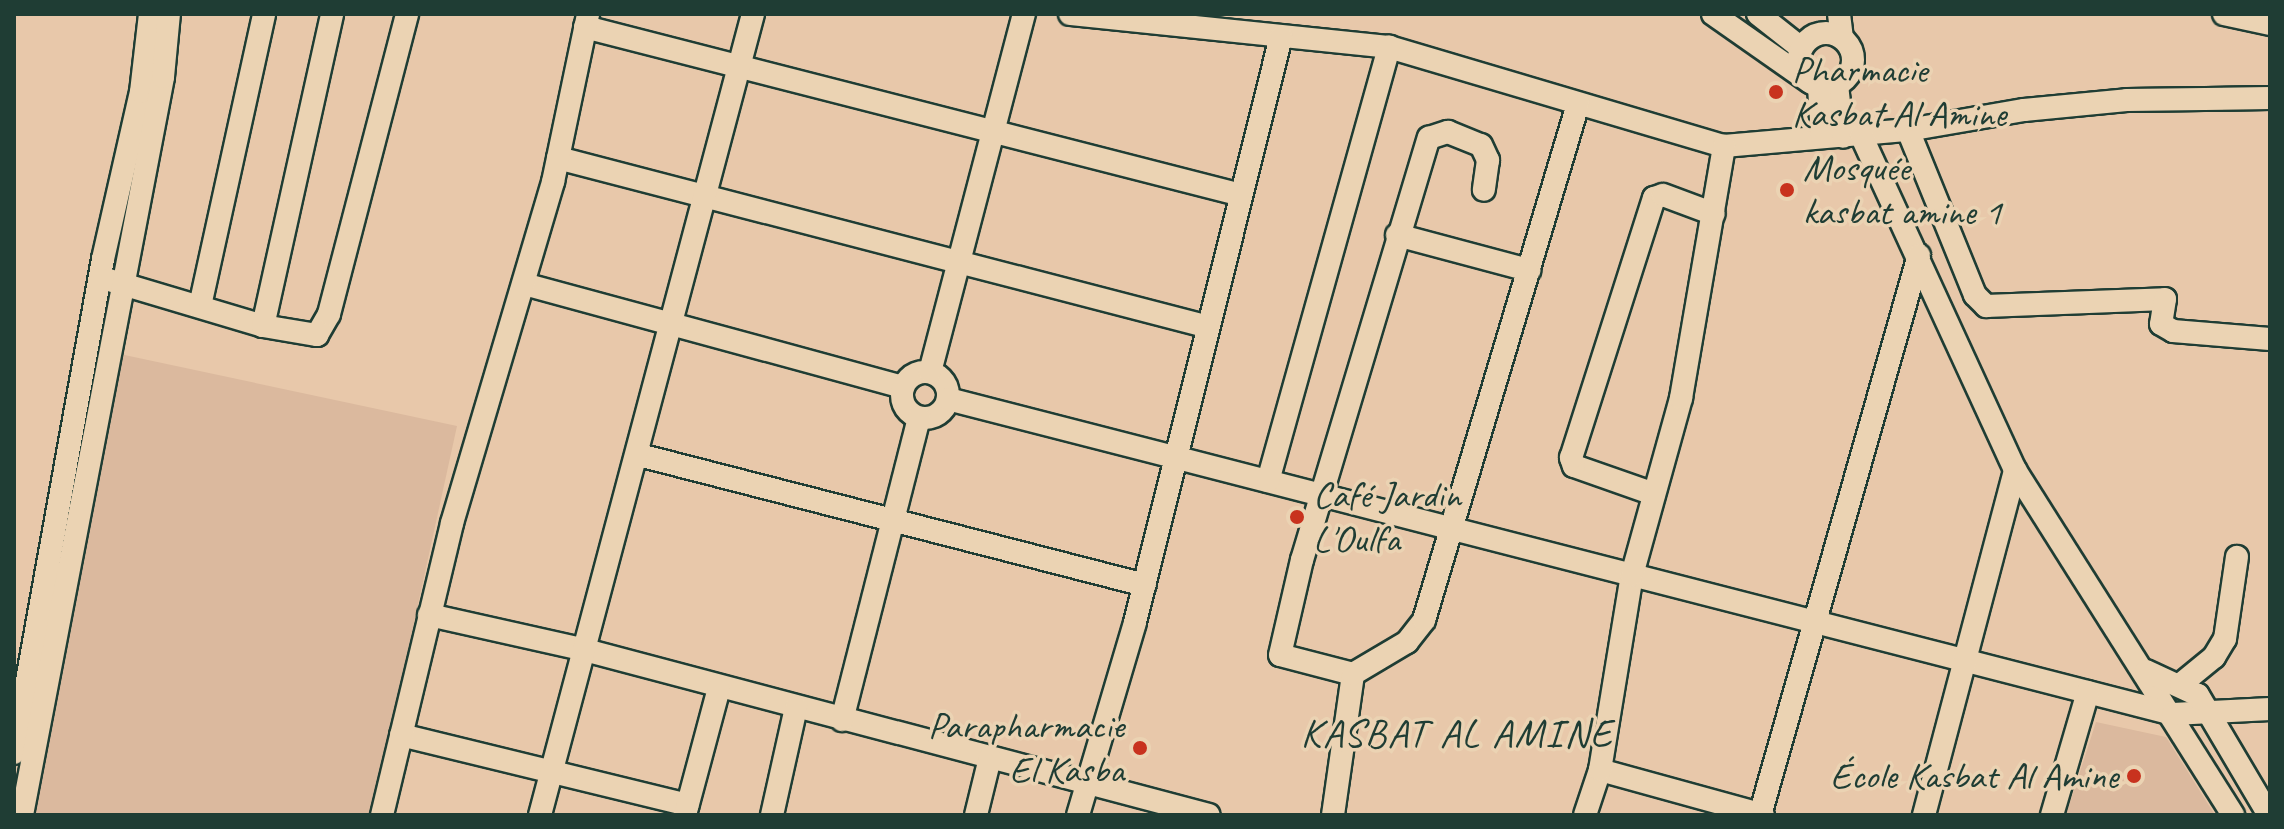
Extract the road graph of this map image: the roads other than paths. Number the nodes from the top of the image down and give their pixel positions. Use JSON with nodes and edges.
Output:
{"nodes":[{"id":1,"x":150,"y":14,"type":"edge"},
{"id":2,"x":169,"y":14,"type":"edge"},
{"id":3,"x":264,"y":14,"type":"edge"},
{"id":4,"x":332,"y":14,"type":"edge"},
{"id":5,"x":407,"y":14,"type":"edge"},
{"id":6,"x":753,"y":14,"type":"edge"},
{"id":7,"x":1024,"y":14,"type":"edge"},
{"id":8,"x":1070,"y":14,"type":"edge"},
{"id":9,"x":1713,"y":14,"type":"edge"},
{"id":10,"x":1758,"y":14,"type":"edge"},
{"id":11,"x":1839,"y":14,"type":"edge"},
{"id":12,"x":2224,"y":14,"type":"edge"},
{"id":13,"x":586,"y":20,"type":"edge"},
{"id":14,"x":2270,"y":24,"type":"edge"},
{"id":15,"x":1810,"y":33,"type":"edge"},
{"id":16,"x":1281,"y":37,"type":"junction"},
{"id":17,"x":1842,"y":38,"type":"junction"},
{"id":18,"x":1389,"y":47,"type":"junction"},
{"id":19,"x":741,"y":67,"type":"junction"},
{"id":20,"x":1822,"y":85,"type":"junction"},
{"id":21,"x":2270,"y":98,"type":"edge"},
{"id":22,"x":1578,"y":104,"type":"junction"},
{"id":23,"x":1908,"y":130,"type":"junction"},
{"id":24,"x":995,"y":132,"type":"junction"},
{"id":25,"x":1842,"y":136,"type":"junction"},
{"id":26,"x":1724,"y":146,"type":"junction"},
{"id":27,"x":558,"y":158,"type":"junction"},
{"id":28,"x":1484,"y":190,"type":"dead end"},
{"id":29,"x":1241,"y":195,"type":"junction"},
{"id":30,"x":707,"y":197,"type":"junction"},
{"id":31,"x":1714,"y":214,"type":"junction"},
{"id":32,"x":1397,"y":235,"type":"junction"},
{"id":33,"x":1919,"y":255,"type":"junction"},
{"id":34,"x":961,"y":263,"type":"junction"},
{"id":35,"x":1529,"y":270,"type":"junction"},
{"id":36,"x":110,"y":280,"type":"junction"},
{"id":37,"x":524,"y":284,"type":"junction"},
{"id":38,"x":200,"y":306,"type":"junction"},
{"id":39,"x":674,"y":325,"type":"junction"},
{"id":40,"x":263,"y":326,"type":"junction"},
{"id":41,"x":1205,"y":326,"type":"junction"},
{"id":42,"x":2270,"y":339,"type":"edge"},
{"id":43,"x":930,"y":372,"type":"junction"},
{"id":44,"x":902,"y":387,"type":"junction"},
{"id":45,"x":948,"y":399,"type":"junction"},
{"id":46,"x":919,"y":418,"type":"junction"},
{"id":47,"x":639,"y":455,"type":"junction"},
{"id":48,"x":1178,"y":458,"type":"junction"},
{"id":49,"x":2015,"y":470,"type":"junction"},
{"id":50,"x":1268,"y":481,"type":"junction"},
{"id":51,"x":1654,"y":494,"type":"junction"},
{"id":52,"x":1322,"y":495,"type":"junction"},
{"id":53,"x":893,"y":518,"type":"junction"},
{"id":54,"x":1454,"y":529,"type":"junction"},
{"id":55,"x":2237,"y":557,"type":"dead end"},
{"id":56,"x":1632,"y":575,"type":"junction"},
{"id":57,"x":1145,"y":585,"type":"junction"},
{"id":58,"x":429,"y":615,"type":"junction"},
{"id":59,"x":1816,"y":622,"type":"junction"},
{"id":60,"x":585,"y":650,"type":"junction"},
{"id":61,"x":1962,"y":660,"type":"junction"},
{"id":62,"x":2146,"y":671,"type":"junction"},
{"id":63,"x":1353,"y":674,"type":"junction"},
{"id":64,"x":2181,"y":684,"type":"junction"},
{"id":65,"x":719,"y":688,"type":"junction"},
{"id":66,"x":2088,"y":692,"type":"junction"},
{"id":67,"x":796,"y":708,"type":"junction"},
{"id":68,"x":2270,"y":709,"type":"edge"},
{"id":69,"x":2211,"y":712,"type":"junction"},
{"id":70,"x":2173,"y":714,"type":"junction"},
{"id":71,"x":842,"y":720,"type":"junction"},
{"id":72,"x":401,"y":735,"type":"junction"},
{"id":73,"x":14,"y":753,"type":"edge"},
{"id":74,"x":990,"y":758,"type":"junction"},
{"id":75,"x":1600,"y":770,"type":"junction"},
{"id":76,"x":551,"y":773,"type":"junction"},
{"id":77,"x":1087,"y":783,"type":"junction"},
{"id":78,"x":686,"y":810,"type":"edge"},
{"id":79,"x":22,"y":815,"type":"edge"},
{"id":80,"x":382,"y":815,"type":"edge"},
{"id":81,"x":540,"y":815,"type":"edge"},
{"id":82,"x":772,"y":815,"type":"edge"},
{"id":83,"x":976,"y":815,"type":"edge"},
{"id":84,"x":1078,"y":815,"type":"edge"},
{"id":85,"x":1209,"y":815,"type":"edge"},
{"id":86,"x":1333,"y":815,"type":"edge"},
{"id":87,"x":1585,"y":815,"type":"edge"},
{"id":88,"x":1761,"y":815,"type":"edge"},
{"id":89,"x":1924,"y":815,"type":"edge"},
{"id":90,"x":2052,"y":815,"type":"edge"},
{"id":91,"x":2233,"y":815,"type":"edge"},
{"id":92,"x":2269,"y":815,"type":"edge"}],
"edges":[{"from":1,"to":36,"type":"street"},
{"from":2,"to":36,"type":"street"},
{"from":3,"to":38,"type":"street"},
{"from":4,"to":40,"type":"street"},
{"from":5,"to":40,"type":"street"},
{"from":6,"to":19,"type":"street"},
{"from":7,"to":24,"type":"street"},
{"from":8,"to":16,"type":"street"},
{"from":9,"to":20,"type":"street"},
{"from":10,"to":15,"type":"street"},
{"from":11,"to":17,"type":"street"},
{"from":12,"to":14,"type":"street"},
{"from":13,"to":19,"type":"street"},
{"from":13,"to":27,"type":"street"},
{"from":15,"to":17,"type":"street"},
{"from":15,"to":20,"type":"street"},
{"from":16,"to":18,"type":"street"},
{"from":16,"to":29,"type":"street"},
{"from":17,"to":20,"type":"street"},
{"from":18,"to":22,"type":"street"},
{"from":18,"to":50,"type":"street"},
{"from":19,"to":24,"type":"street"},
{"from":19,"to":30,"type":"street"},
{"from":20,"to":25,"type":"street"},
{"from":21,"to":23,"type":"street"},
{"from":22,"to":26,"type":"street"},
{"from":22,"to":35,"type":"street"},
{"from":23,"to":25,"type":"street"},
{"from":23,"to":42,"type":"street"},
{"from":24,"to":29,"type":"street"},
{"from":24,"to":34,"type":"street"},
{"from":25,"to":26,"type":"street"},
{"from":25,"to":33,"type":"street"},
{"from":26,"to":31,"type":"street"},
{"from":27,"to":30,"type":"street"},
{"from":27,"to":37,"type":"street"},
{"from":28,"to":32,"type":"street"},
{"from":29,"to":41,"type":"street"},
{"from":30,"to":34,"type":"street"},
{"from":30,"to":39,"type":"street"},
{"from":31,"to":51,"type":"street"},
{"from":31,"to":51,"type":"street"},
{"from":32,"to":35,"type":"street"},
{"from":32,"to":52,"type":"street"},
{"from":33,"to":49,"type":"street"},
{"from":33,"to":59,"type":"street"},
{"from":34,"to":41,"type":"street"},
{"from":34,"to":43,"type":"street"},
{"from":35,"to":54,"type":"street"},
{"from":36,"to":38,"type":"street"},
{"from":36,"to":73,"type":"street"},
{"from":36,"to":79,"type":"street"},
{"from":37,"to":39,"type":"street"},
{"from":37,"to":58,"type":"street"},
{"from":38,"to":40,"type":"street"},
{"from":39,"to":44,"type":"street"},
{"from":39,"to":47,"type":"street"},
{"from":41,"to":48,"type":"street"},
{"from":43,"to":44,"type":"street"},
{"from":43,"to":45,"type":"street"},
{"from":44,"to":46,"type":"street"},
{"from":45,"to":46,"type":"street"},
{"from":45,"to":48,"type":"street"},
{"from":46,"to":53,"type":"street"},
{"from":47,"to":53,"type":"street"},
{"from":47,"to":60,"type":"street"},
{"from":48,"to":50,"type":"street"},
{"from":48,"to":57,"type":"street"},
{"from":49,"to":61,"type":"street"},
{"from":49,"to":62,"type":"street"},
{"from":50,"to":52,"type":"street"},
{"from":51,"to":56,"type":"street"},
{"from":52,"to":54,"type":"street"},
{"from":52,"to":63,"type":"street"},
{"from":53,"to":57,"type":"street"},
{"from":53,"to":71,"type":"street"},
{"from":54,"to":56,"type":"street"},
{"from":54,"to":63,"type":"street"},
{"from":55,"to":64,"type":"street"},
{"from":56,"to":59,"type":"street"},
{"from":56,"to":75,"type":"street"},
{"from":57,"to":77,"type":"street"},
{"from":58,"to":60,"type":"street"},
{"from":58,"to":72,"type":"street"},
{"from":59,"to":61,"type":"street"},
{"from":59,"to":88,"type":"street"},
{"from":60,"to":65,"type":"street"},
{"from":60,"to":76,"type":"street"},
{"from":61,"to":66,"type":"street"},
{"from":61,"to":89,"type":"street"},
{"from":62,"to":64,"type":"street"},
{"from":62,"to":70,"type":"street"},
{"from":63,"to":86,"type":"street"},
{"from":64,"to":69,"type":"street"},
{"from":65,"to":67,"type":"street"},
{"from":65,"to":78,"type":"street"},
{"from":66,"to":70,"type":"street"},
{"from":66,"to":90,"type":"street"},
{"from":67,"to":71,"type":"street"},
{"from":67,"to":82,"type":"street"},
{"from":68,"to":69,"type":"street"},
{"from":69,"to":70,"type":"street"},
{"from":69,"to":92,"type":"street"},
{"from":70,"to":91,"type":"street"},
{"from":71,"to":74,"type":"street"},
{"from":72,"to":76,"type":"street"},
{"from":72,"to":80,"type":"street"},
{"from":74,"to":77,"type":"street"},
{"from":74,"to":83,"type":"street"},
{"from":75,"to":87,"type":"street"},
{"from":75,"to":88,"type":"street"},
{"from":76,"to":78,"type":"street"},
{"from":76,"to":81,"type":"street"},
{"from":77,"to":84,"type":"street"},
{"from":77,"to":85,"type":"street"}]}
